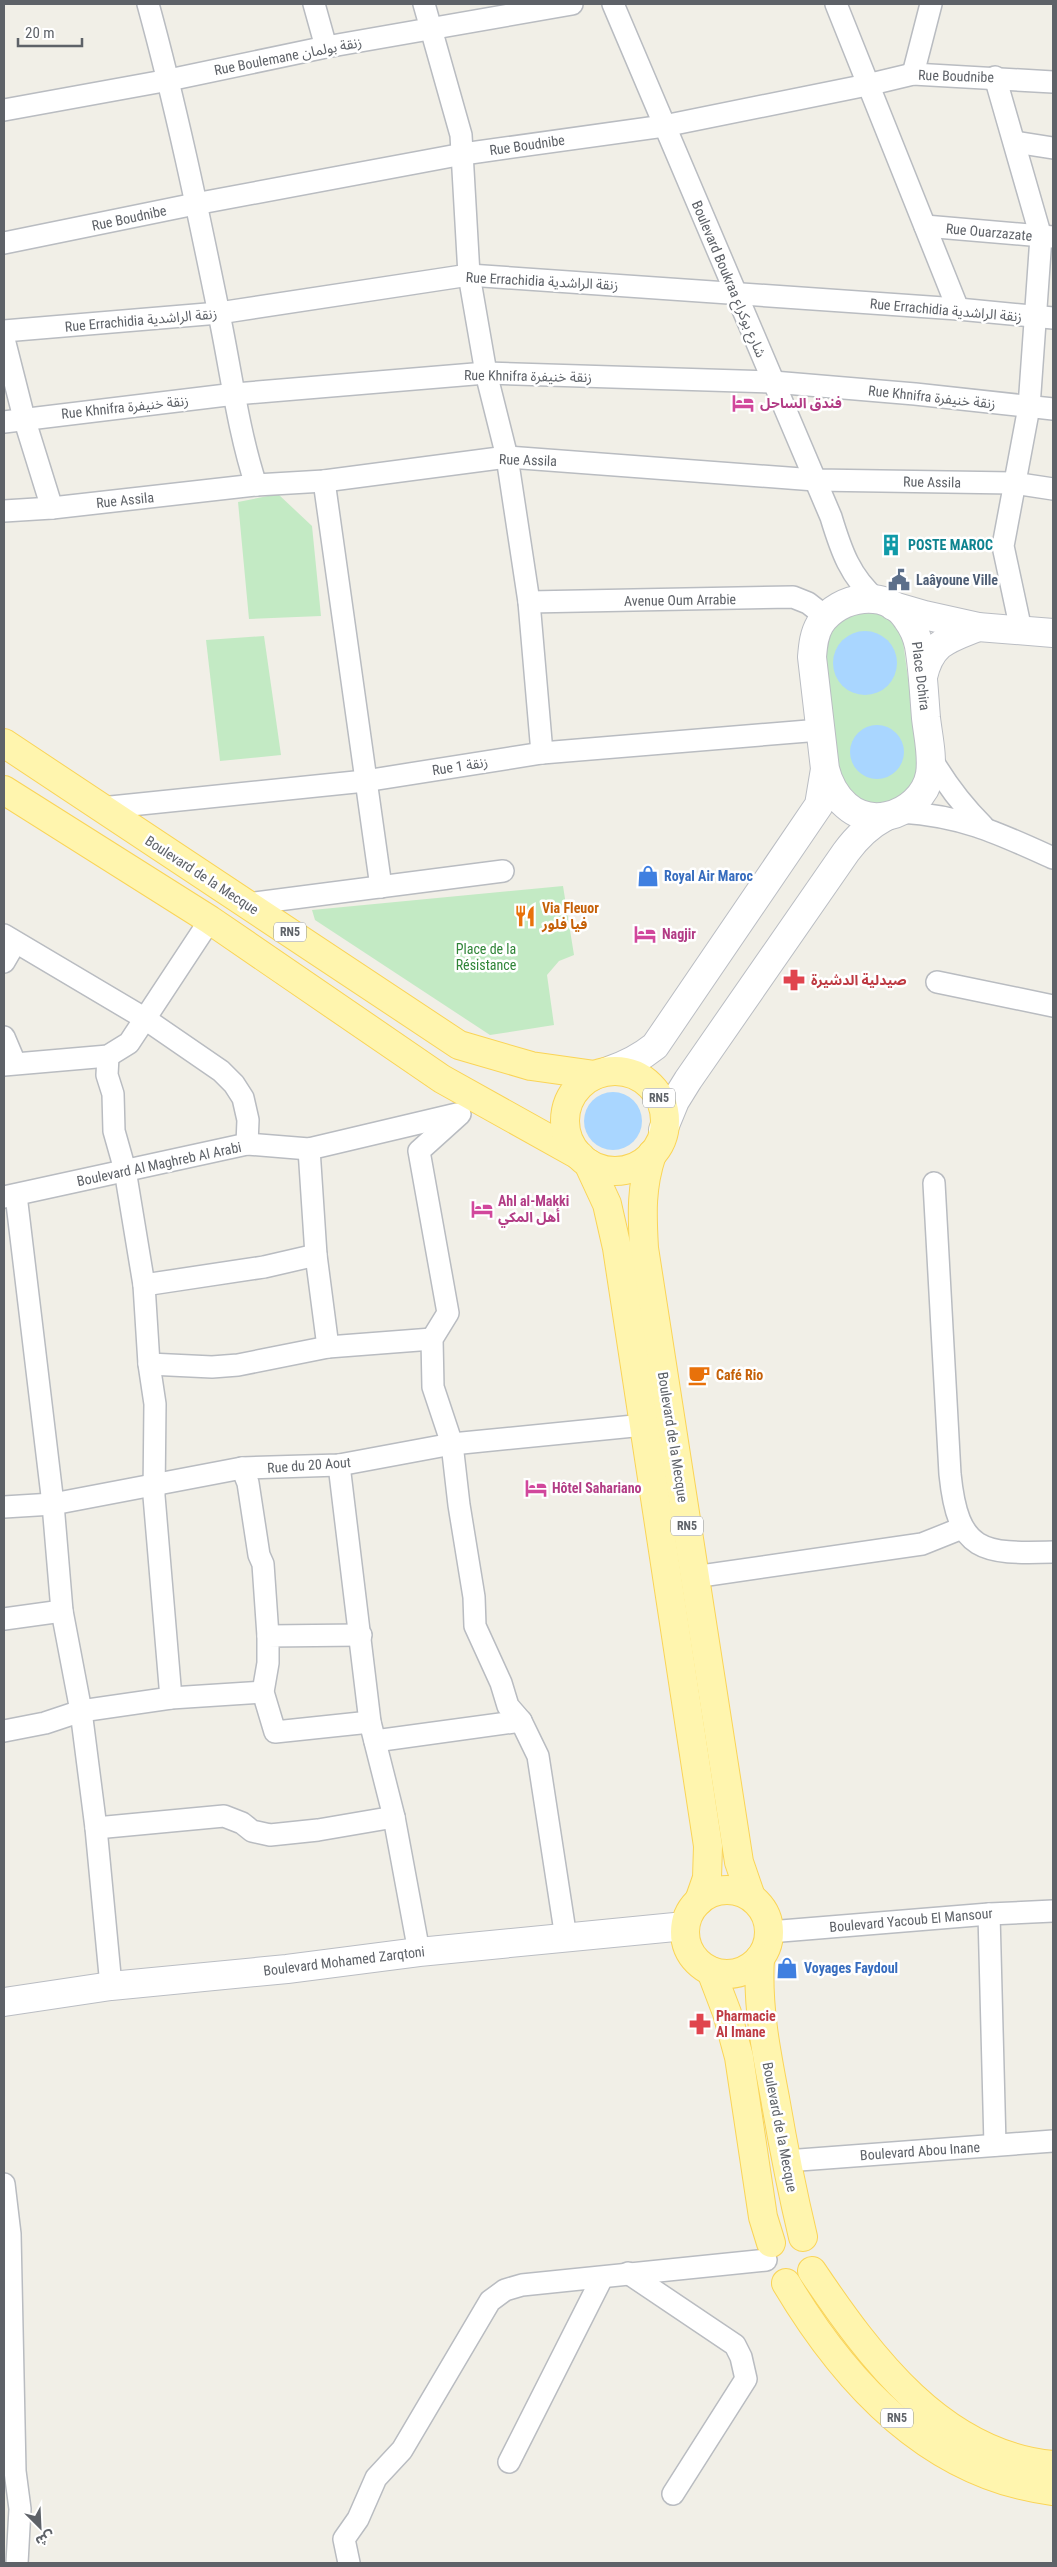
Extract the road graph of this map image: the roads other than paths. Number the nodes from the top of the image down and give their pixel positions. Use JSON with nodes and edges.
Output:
{"nodes":[{"id":1,"x":148,"y":4,"type":"edge"},
{"id":2,"x":314,"y":4,"type":"edge"},
{"id":3,"x":424,"y":4,"type":"edge"},
{"id":4,"x":572,"y":4,"type":"edge"},
{"id":5,"x":613,"y":4,"type":"edge"},
{"id":6,"x":836,"y":4,"type":"edge"},
{"id":7,"x":931,"y":4,"type":"edge"},
{"id":8,"x":430,"y":29,"type":"junction"},
{"id":9,"x":326,"y":47,"type":"junction"},
{"id":10,"x":913,"y":74,"type":"junction"},
{"id":11,"x":995,"y":77,"type":"junction"},
{"id":12,"x":169,"y":80,"type":"junction"},
{"id":13,"x":1053,"y":82,"type":"edge"},
{"id":14,"x":867,"y":85,"type":"junction"},
{"id":15,"x":4,"y":110,"type":"edge"},
{"id":16,"x":664,"y":126,"type":"junction"},
{"id":17,"x":1014,"y":142,"type":"junction"},
{"id":18,"x":1053,"y":148,"type":"edge"},
{"id":19,"x":463,"y":154,"type":"junction"},
{"id":20,"x":194,"y":204,"type":"junction"},
{"id":21,"x":925,"y":226,"type":"junction"},
{"id":22,"x":1047,"y":237,"type":"edge"},
{"id":23,"x":4,"y":243,"type":"edge"},
{"id":24,"x":469,"y":275,"type":"junction"},
{"id":25,"x":736,"y":294,"type":"junction"},
{"id":26,"x":958,"y":309,"type":"junction"},
{"id":27,"x":219,"y":313,"type":"junction"},
{"id":28,"x":1045,"y":318,"type":"edge"},
{"id":29,"x":4,"y":331,"type":"edge"},
{"id":30,"x":4,"y":339,"type":"edge"},
{"id":31,"x":486,"y":373,"type":"junction"},
{"id":32,"x":773,"y":382,"type":"junction"},
{"id":33,"x":235,"y":394,"type":"junction"},
{"id":34,"x":1028,"y":407,"type":"junction"},
{"id":35,"x":1053,"y":409,"type":"edge"},
{"id":36,"x":14,"y":420,"type":"edge"},
{"id":37,"x":507,"y":457,"type":"junction"},
{"id":38,"x":815,"y":480,"type":"junction"},
{"id":39,"x":324,"y":481,"type":"junction"},
{"id":40,"x":1013,"y":484,"type":"junction"},
{"id":41,"x":256,"y":485,"type":"junction"},
{"id":42,"x":1053,"y":489,"type":"edge"},
{"id":43,"x":52,"y":508,"type":"junction"},
{"id":44,"x":4,"y":511,"type":"edge"},
{"id":45,"x":842,"y":555,"type":"junction"},
{"id":46,"x":529,"y":602,"type":"junction"},
{"id":47,"x":885,"y":603,"type":"junction"},
{"id":48,"x":832,"y":612,"type":"junction"},
{"id":49,"x":978,"y":627,"type":"junction"},
{"id":50,"x":1021,"y":630,"type":"junction"},
{"id":51,"x":1053,"y":633,"type":"edge"},
{"id":52,"x":922,"y":679,"type":"junction"},
{"id":53,"x":820,"y":730,"type":"junction"},
{"id":54,"x":4,"y":743,"type":"edge"},
{"id":55,"x":542,"y":753,"type":"junction"},
{"id":56,"x":931,"y":758,"type":"junction"},
{"id":57,"x":825,"y":769,"type":"junction"},
{"id":58,"x":365,"y":781,"type":"junction"},
{"id":59,"x":7,"y":799,"type":"edge"},
{"id":60,"x":101,"y":808,"type":"junction"},
{"id":61,"x":893,"y":814,"type":"junction"},
{"id":62,"x":985,"y":828,"type":"junction"},
{"id":63,"x":1053,"y":858,"type":"edge"},
{"id":64,"x":503,"y":872,"type":"dead end"},
{"id":65,"x":381,"y":887,"type":"junction"},
{"id":66,"x":247,"y":904,"type":"junction"},
{"id":67,"x":210,"y":920,"type":"junction"},
{"id":68,"x":10,"y":939,"type":"edge"},
{"id":69,"x":4,"y":962,"type":"edge"},
{"id":70,"x":937,"y":982,"type":"dead end"},
{"id":71,"x":1053,"y":1006,"type":"edge"},
{"id":72,"x":144,"y":1018,"type":"junction"},
{"id":73,"x":4,"y":1037,"type":"edge"},
{"id":74,"x":108,"y":1056,"type":"junction"},
{"id":75,"x":10,"y":1064,"type":"edge"},
{"id":76,"x":601,"y":1073,"type":"junction"},
{"id":77,"x":491,"y":1105,"type":"junction"},
{"id":78,"x":460,"y":1114,"type":"junction"},
{"id":79,"x":658,"y":1142,"type":"junction"},
{"id":80,"x":247,"y":1144,"type":"junction"},
{"id":81,"x":309,"y":1149,"type":"junction"},
{"id":82,"x":584,"y":1160,"type":"junction"},
{"id":83,"x":125,"y":1170,"type":"junction"},
{"id":84,"x":934,"y":1183,"type":"dead end"},
{"id":85,"x":10,"y":1196,"type":"edge"},
{"id":86,"x":316,"y":1255,"type":"junction"},
{"id":87,"x":144,"y":1285,"type":"junction"},
{"id":88,"x":432,"y":1339,"type":"junction"},
{"id":89,"x":328,"y":1347,"type":"junction"},
{"id":90,"x":149,"y":1364,"type":"junction"},
{"id":91,"x":644,"y":1425,"type":"junction"},
{"id":92,"x":452,"y":1444,"type":"junction"},
{"id":93,"x":339,"y":1465,"type":"junction"},
{"id":94,"x":242,"y":1468,"type":"junction"},
{"id":95,"x":156,"y":1484,"type":"junction"},
{"id":96,"x":53,"y":1504,"type":"junction"},
{"id":97,"x":4,"y":1507,"type":"edge"},
{"id":98,"x":962,"y":1528,"type":"junction"},
{"id":99,"x":1053,"y":1552,"type":"edge"},
{"id":100,"x":694,"y":1577,"type":"junction"},
{"id":101,"x":62,"y":1611,"type":"junction"},
{"id":102,"x":4,"y":1619,"type":"edge"},
{"id":103,"x":361,"y":1635,"type":"junction"},
{"id":104,"x":268,"y":1636,"type":"junction"},
{"id":105,"x":263,"y":1692,"type":"junction"},
{"id":106,"x":171,"y":1698,"type":"junction"},
{"id":107,"x":81,"y":1711,"type":"junction"},
{"id":108,"x":521,"y":1721,"type":"junction"},
{"id":109,"x":4,"y":1731,"type":"edge"},
{"id":110,"x":372,"y":1731,"type":"junction"},
{"id":111,"x":394,"y":1817,"type":"junction"},
{"id":112,"x":96,"y":1828,"type":"junction"},
{"id":113,"x":751,"y":1897,"type":"junction"},
{"id":114,"x":699,"y":1901,"type":"junction"},
{"id":115,"x":1053,"y":1911,"type":"edge"},
{"id":116,"x":989,"y":1914,"type":"junction"},
{"id":117,"x":685,"y":1926,"type":"junction"},
{"id":118,"x":769,"y":1932,"type":"junction"},
{"id":119,"x":566,"y":1938,"type":"junction"},
{"id":120,"x":419,"y":1952,"type":"junction"},
{"id":121,"x":760,"y":1958,"type":"junction"},
{"id":122,"x":711,"y":1971,"type":"junction"},
{"id":123,"x":111,"y":1986,"type":"junction"},
{"id":124,"x":4,"y":2002,"type":"edge"},
{"id":125,"x":1053,"y":2142,"type":"edge"},
{"id":126,"x":995,"y":2145,"type":"junction"},
{"id":127,"x":786,"y":2161,"type":"junction"},
{"id":128,"x":4,"y":2184,"type":"edge"},
{"id":129,"x":7,"y":2234,"type":"edge"},
{"id":130,"x":803,"y":2237,"type":"junction"},
{"id":131,"x":768,"y":2252,"type":"junction"},
{"id":132,"x":812,"y":2271,"type":"junction"},
{"id":133,"x":628,"y":2273,"type":"junction"},
{"id":134,"x":602,"y":2278,"type":"junction"},
{"id":135,"x":786,"y":2283,"type":"junction"},
{"id":136,"x":509,"y":2462,"type":"dead end"},
{"id":137,"x":1053,"y":2465,"type":"edge"},
{"id":138,"x":9,"y":2471,"type":"edge"},
{"id":139,"x":1053,"y":2491,"type":"edge"},
{"id":140,"x":673,"y":2494,"type":"dead end"},
{"id":141,"x":16,"y":2563,"type":"edge"},
{"id":142,"x":349,"y":2563,"type":"edge"}],
"edges":[{"from":1,"to":12,"type":"street"},
{"from":2,"to":9,"type":"street"},
{"from":3,"to":8,"type":"street"},
{"from":4,"to":8,"type":"street","name":"Rue Boulemane زنقة بولمان"},
{"from":5,"to":16,"type":"street","name":"Boulevard Boukraa شارع بوكراع"},
{"from":6,"to":14,"type":"street"},
{"from":7,"to":10,"type":"street"},
{"from":8,"to":9,"type":"street","name":"Rue Boulemane زنقة بولمان"},
{"from":8,"to":19,"type":"street"},
{"from":9,"to":12,"type":"street","name":"Rue Boulemane زنقة بولمان"},
{"from":10,"to":11,"type":"street","name":"Rue Boudnibe"},
{"from":10,"to":14,"type":"street","name":"Rue Boudnibe"},
{"from":11,"to":13,"type":"street","name":"Rue Boudnibe"},
{"from":11,"to":17,"type":"street"},
{"from":12,"to":15,"type":"street","name":"Rue Boulemane زنقة بولمان"},
{"from":12,"to":20,"type":"street"},
{"from":14,"to":16,"type":"street","name":"Rue Boudnibe"},
{"from":14,"to":21,"type":"street"},
{"from":16,"to":19,"type":"street","name":"Rue Boudnibe"},
{"from":16,"to":25,"type":"street","name":"Boulevard Boukraa شارع بوكراع"},
{"from":17,"to":18,"type":"street"},
{"from":17,"to":22,"type":"street"},
{"from":19,"to":20,"type":"street","name":"Rue Boudnibe"},
{"from":19,"to":24,"type":"street"},
{"from":20,"to":23,"type":"street","name":"Rue Boudnibe"},
{"from":20,"to":27,"type":"street"},
{"from":21,"to":22,"type":"street","name":"Rue Ouarzazate"},
{"from":21,"to":26,"type":"street"},
{"from":22,"to":28,"type":"street"},
{"from":24,"to":25,"type":"street","name":"Rue Errachidia زنقة الراشدية"},
{"from":24,"to":27,"type":"street","name":"Rue Errachidia زنقة الراشدية"},
{"from":24,"to":31,"type":"street"},
{"from":25,"to":26,"type":"street","name":"Rue Errachidia زنقة الراشدية"},
{"from":25,"to":32,"type":"street","name":"Boulevard Boukraa شارع بوكراع"},
{"from":26,"to":28,"type":"street","name":"Rue Errachidia زنقة الراشدية"},
{"from":27,"to":29,"type":"street","name":"Rue Errachidia زنقة الراشدية"},
{"from":27,"to":33,"type":"street"},
{"from":28,"to":34,"type":"street"},
{"from":30,"to":36,"type":"street"},
{"from":31,"to":32,"type":"street","name":"Rue Khnifra زنقة خنيفرة"},
{"from":31,"to":33,"type":"street","name":"Rue Khnifra زنقة خنيفرة"},
{"from":31,"to":37,"type":"street"},
{"from":32,"to":34,"type":"street","name":"Rue Khnifra زنقة خنيفرة"},
{"from":32,"to":38,"type":"street","name":"Boulevard Boukraa شارع بوكراع"},
{"from":33,"to":36,"type":"street","name":"Rue Khnifra زنقة خنيفرة"},
{"from":33,"to":41,"type":"street"},
{"from":34,"to":35,"type":"street","name":"Rue Khnifra زنقة خنيفرة"},
{"from":34,"to":40,"type":"street"},
{"from":36,"to":43,"type":"street"},
{"from":37,"to":38,"type":"street","name":"Rue Assila"},
{"from":37,"to":39,"type":"street","name":"Rue Assila"},
{"from":37,"to":46,"type":"street"},
{"from":38,"to":40,"type":"street","name":"Rue Assila"},
{"from":38,"to":45,"type":"street","name":"Boulevard Boukraa شارع بوكراع"},
{"from":39,"to":41,"type":"street","name":"Rue Assila"},
{"from":39,"to":58,"type":"street"},
{"from":40,"to":42,"type":"street","name":"Rue Assila"},
{"from":40,"to":50,"type":"street"},
{"from":41,"to":43,"type":"street","name":"Rue Assila"},
{"from":43,"to":44,"type":"street","name":"Rue Assila"},
{"from":45,"to":47,"type":"street","name":"Boulevard Boukraa شارع بوكراع"},
{"from":45,"to":48,"type":"street","name":"Boulevard Boukraa شارع بوكراع"},
{"from":46,"to":48,"type":"street","name":"Avenue Oum Arrabie"},
{"from":46,"to":55,"type":"street"},
{"from":47,"to":48,"type":"street"},
{"from":47,"to":49,"type":"street"},
{"from":47,"to":52,"type":"street","name":"Place Dchira"},
{"from":48,"to":53,"type":"street"},
{"from":49,"to":50,"type":"street"},
{"from":49,"to":52,"type":"street"},
{"from":50,"to":51,"type":"street"},
{"from":52,"to":56,"type":"street","name":"Place Dchira"},
{"from":53,"to":55,"type":"street","name":"Rue 1 زنقة"},
{"from":53,"to":57,"type":"street"},
{"from":54,"to":60,"type":"main road","name":"Boulevard de la Mecque","number":"RN5"},
{"from":55,"to":58,"type":"street","name":"Rue 1 زنقة"},
{"from":56,"to":61,"type":"street","name":"Place Dchira"},
{"from":56,"to":62,"type":"street"},
{"from":57,"to":61,"type":"street"},
{"from":57,"to":76,"type":"street"},
{"from":58,"to":60,"type":"street","name":"Rue 1 زنقة"},
{"from":58,"to":65,"type":"street"},
{"from":59,"to":67,"type":"main road","number":"RN5"},
{"from":60,"to":66,"type":"main road","name":"Boulevard de la Mecque","number":"RN5"},
{"from":61,"to":62,"type":"street"},
{"from":61,"to":79,"type":"street","name":"Place Dchira"},
{"from":62,"to":63,"type":"street"},
{"from":64,"to":65,"type":"street"},
{"from":65,"to":66,"type":"street"},
{"from":66,"to":76,"type":"main road","name":"Boulevard de la Mecque","number":"RN5"},
{"from":67,"to":72,"type":"street"},
{"from":67,"to":77,"type":"main road","number":"RN5"},
{"from":68,"to":69,"type":"street"},
{"from":68,"to":72,"type":"street"},
{"from":70,"to":71,"type":"street"},
{"from":72,"to":74,"type":"street"},
{"from":72,"to":80,"type":"street"},
{"from":73,"to":75,"type":"street"},
{"from":74,"to":75,"type":"street"},
{"from":74,"to":83,"type":"street"},
{"from":76,"to":79,"type":"main road","number":"RN5"},
{"from":76,"to":82,"type":"main road","number":"RN5"},
{"from":77,"to":78,"type":"street","name":"Boulevard Al Maghreb Al Arabi"},
{"from":77,"to":82,"type":"main road","number":"RN5"},
{"from":78,"to":81,"type":"street","name":"Boulevard Al Maghreb Al Arabi"},
{"from":78,"to":88,"type":"street"},
{"from":79,"to":82,"type":"main road","number":"RN5"},
{"from":79,"to":100,"type":"main road","name":"Boulevard de la Mecque","number":"RN5"},
{"from":80,"to":81,"type":"street","name":"Boulevard Al Maghreb Al Arabi"},
{"from":80,"to":83,"type":"street","name":"Boulevard Al Maghreb Al Arabi"},
{"from":81,"to":86,"type":"street"},
{"from":82,"to":91,"type":"main road","number":"RN5"},
{"from":83,"to":85,"type":"street","name":"Boulevard Al Maghreb Al Arabi"},
{"from":83,"to":87,"type":"street"},
{"from":84,"to":98,"type":"street"},
{"from":85,"to":96,"type":"street"},
{"from":86,"to":87,"type":"street"},
{"from":86,"to":89,"type":"street"},
{"from":87,"to":90,"type":"street"},
{"from":88,"to":89,"type":"street"},
{"from":88,"to":92,"type":"street"},
{"from":89,"to":90,"type":"street"},
{"from":90,"to":95,"type":"street"},
{"from":91,"to":92,"type":"street","name":"Rue du 20 Aout"},
{"from":91,"to":114,"type":"main road","number":"RN5"},
{"from":92,"to":93,"type":"street","name":"Rue du 20 Aout"},
{"from":92,"to":108,"type":"street"},
{"from":93,"to":94,"type":"street","name":"Rue du 20 Aout"},
{"from":93,"to":103,"type":"street"},
{"from":94,"to":95,"type":"street","name":"Rue du 20 Aout"},
{"from":94,"to":104,"type":"street"},
{"from":95,"to":96,"type":"street","name":"Rue du 20 Aout"},
{"from":95,"to":106,"type":"street"},
{"from":96,"to":97,"type":"street","name":"Rue du 20 Aout"},
{"from":96,"to":101,"type":"street"},
{"from":98,"to":99,"type":"street"},
{"from":98,"to":100,"type":"street"},
{"from":100,"to":113,"type":"main road","name":"Boulevard de la Mecque","number":"RN5"},
{"from":101,"to":102,"type":"street"},
{"from":101,"to":107,"type":"street"},
{"from":103,"to":104,"type":"street"},
{"from":103,"to":110,"type":"street"},
{"from":104,"to":105,"type":"street"},
{"from":105,"to":106,"type":"street"},
{"from":105,"to":110,"type":"street"},
{"from":106,"to":107,"type":"street"},
{"from":107,"to":109,"type":"street"},
{"from":107,"to":112,"type":"street"},
{"from":108,"to":110,"type":"street"},
{"from":108,"to":119,"type":"street"},
{"from":110,"to":111,"type":"street"},
{"from":111,"to":112,"type":"street"},
{"from":111,"to":120,"type":"street"},
{"from":112,"to":123,"type":"street"},
{"from":113,"to":114,"type":"main road"},
{"from":113,"to":118,"type":"main road","number":"RN5"},
{"from":114,"to":117,"type":"main road","number":"RN5"},
{"from":115,"to":116,"type":"street","name":"Boulevard Yacoub El Mansour"},
{"from":116,"to":118,"type":"street","name":"Boulevard Yacoub El Mansour"},
{"from":116,"to":126,"type":"street"},
{"from":117,"to":119,"type":"street","name":"Boulevard Mohamed Zarqtoni"},
{"from":117,"to":122,"type":"main road","number":"RN5"},
{"from":118,"to":121,"type":"main road"},
{"from":119,"to":120,"type":"street","name":"Boulevard Mohamed Zarqtoni"},
{"from":120,"to":123,"type":"street","name":"Boulevard Mohamed Zarqtoni"},
{"from":121,"to":122,"type":"main road"},
{"from":121,"to":127,"type":"main road","name":"Boulevard de la Mecque"},
{"from":122,"to":131,"type":"main road","name":"Boulevard de la Mecque","number":"RN5"},
{"from":123,"to":124,"type":"street","name":"Boulevard Mohamed Zarqtoni"},
{"from":125,"to":126,"type":"street","name":"Boulevard Abou Inane"},
{"from":126,"to":127,"type":"street","name":"Boulevard Abou Inane"},
{"from":127,"to":130,"type":"main road","name":"Boulevard de la Mecque"},
{"from":128,"to":129,"type":"street"},
{"from":129,"to":138,"type":"street"},
{"from":130,"to":131,"type":"main road"},
{"from":130,"to":132,"type":"main road"},
{"from":131,"to":133,"type":"street"},
{"from":131,"to":135,"type":"main road","number":"RN5"},
{"from":132,"to":135,"type":"main road"},
{"from":132,"to":137,"type":"main road","number":"RN5"},
{"from":133,"to":134,"type":"street"},
{"from":133,"to":140,"type":"street"},
{"from":134,"to":136,"type":"street"},
{"from":134,"to":142,"type":"street"},
{"from":135,"to":139,"type":"main road","number":"RN5"},
{"from":138,"to":141,"type":"street"}]}
